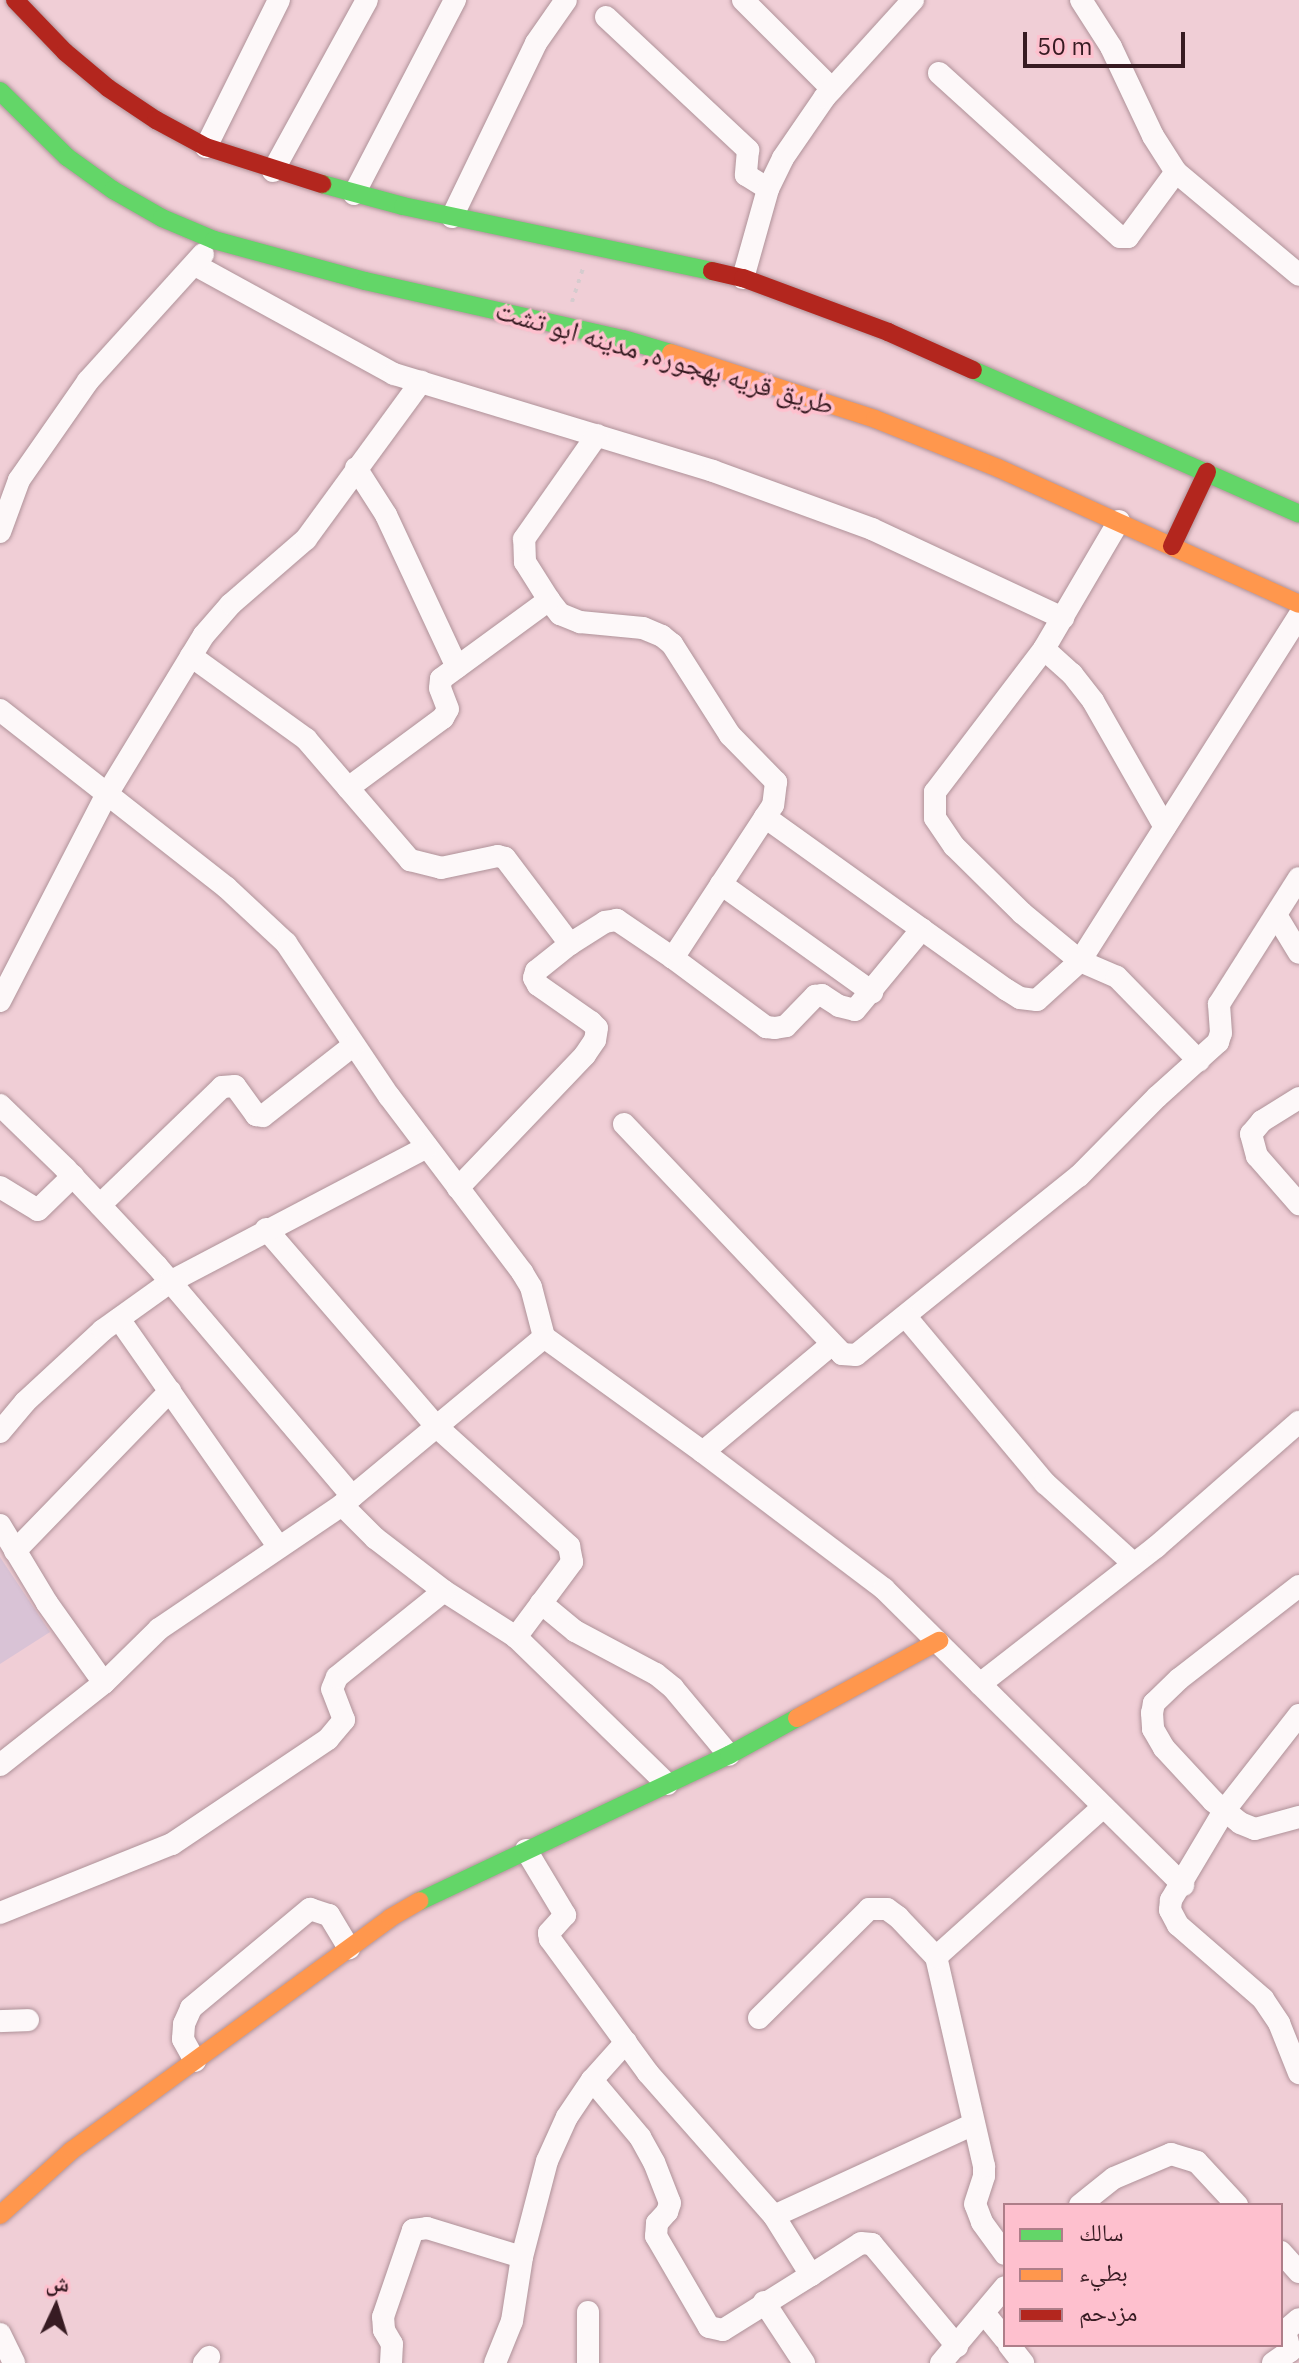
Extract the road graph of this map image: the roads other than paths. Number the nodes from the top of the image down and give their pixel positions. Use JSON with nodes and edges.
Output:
{"nodes":[{"id":1,"x":15,"y":0,"type":"edge"},
{"id":2,"x":279,"y":0,"type":"edge"},
{"id":3,"x":367,"y":0,"type":"edge"},
{"id":4,"x":455,"y":0,"type":"edge"},
{"id":5,"x":743,"y":0,"type":"edge"},
{"id":6,"x":1081,"y":0,"type":"edge"},
{"id":7,"x":909,"y":1,"type":"edge"},
{"id":8,"x":558,"y":3,"type":"edge"},
{"id":9,"x":606,"y":17,"type":"dead end"},
{"id":10,"x":939,"y":73,"type":"dead end"},
{"id":11,"x":832,"y":89,"type":"junction"},
{"id":12,"x":0,"y":91,"type":"edge"},
{"id":13,"x":206,"y":147,"type":"junction"},
{"id":14,"x":273,"y":171,"type":"junction"},
{"id":15,"x":1176,"y":172,"type":"junction"},
{"id":16,"x":768,"y":189,"type":"junction"},
{"id":17,"x":354,"y":194,"type":"junction"},
{"id":18,"x":452,"y":217,"type":"junction"},
{"id":19,"x":214,"y":240,"type":"junction"},
{"id":20,"x":195,"y":265,"type":"junction"},
{"id":21,"x":1299,"y":275,"type":"edge"},
{"id":22,"x":743,"y":278,"type":"junction"},
{"id":23,"x":421,"y":382,"type":"junction"},
{"id":24,"x":597,"y":435,"type":"junction"},
{"id":25,"x":356,"y":468,"type":"junction"},
{"id":26,"x":1207,"y":472,"type":"junction"},
{"id":27,"x":4,"y":503,"type":"edge"},
{"id":28,"x":1299,"y":514,"type":"edge"},
{"id":29,"x":1119,"y":521,"type":"junction"},
{"id":30,"x":0,"y":532,"type":"edge"},
{"id":31,"x":1172,"y":546,"type":"junction"},
{"id":32,"x":549,"y":600,"type":"junction"},
{"id":33,"x":1299,"y":604,"type":"edge"},
{"id":34,"x":1299,"y":616,"type":"edge"},
{"id":35,"x":1063,"y":618,"type":"junction"},
{"id":36,"x":1044,"y":649,"type":"junction"},
{"id":37,"x":191,"y":656,"type":"junction"},
{"id":38,"x":457,"y":667,"type":"junction"},
{"id":39,"x":0,"y":710,"type":"edge"},
{"id":40,"x":348,"y":788,"type":"junction"},
{"id":41,"x":106,"y":796,"type":"junction"},
{"id":42,"x":765,"y":817,"type":"junction"},
{"id":43,"x":1165,"y":827,"type":"junction"},
{"id":44,"x":1299,"y":878,"type":"edge"},
{"id":45,"x":721,"y":884,"type":"junction"},
{"id":46,"x":1276,"y":915,"type":"junction"},
{"id":47,"x":922,"y":929,"type":"junction"},
{"id":48,"x":570,"y":944,"type":"junction"},
{"id":49,"x":1299,"y":953,"type":"edge"},
{"id":50,"x":673,"y":958,"type":"junction"},
{"id":51,"x":1080,"y":961,"type":"junction"},
{"id":52,"x":872,"y":992,"type":"junction"},
{"id":53,"x":0,"y":1001,"type":"edge"},
{"id":54,"x":354,"y":1045,"type":"junction"},
{"id":55,"x":1199,"y":1061,"type":"junction"},
{"id":56,"x":1299,"y":1098,"type":"edge"},
{"id":57,"x":0,"y":1105,"type":"edge"},
{"id":58,"x":624,"y":1124,"type":"dead end"},
{"id":59,"x":427,"y":1147,"type":"junction"},
{"id":60,"x":73,"y":1176,"type":"junction"},
{"id":61,"x":0,"y":1187,"type":"edge"},
{"id":62,"x":458,"y":1188,"type":"junction"},
{"id":63,"x":1299,"y":1204,"type":"edge"},
{"id":64,"x":100,"y":1205,"type":"junction"},
{"id":65,"x":266,"y":1229,"type":"junction"},
{"id":66,"x":170,"y":1282,"type":"junction"},
{"id":67,"x":906,"y":1317,"type":"junction"},
{"id":68,"x":119,"y":1319,"type":"junction"},
{"id":69,"x":544,"y":1337,"type":"junction"},
{"id":70,"x":832,"y":1344,"type":"junction"},
{"id":71,"x":170,"y":1391,"type":"junction"},
{"id":72,"x":1299,"y":1422,"type":"edge"},
{"id":73,"x":437,"y":1427,"type":"junction"},
{"id":74,"x":0,"y":1432,"type":"edge"},
{"id":75,"x":703,"y":1452,"type":"junction"},
{"id":76,"x":347,"y":1500,"type":"junction"},
{"id":77,"x":0,"y":1525,"type":"edge"},
{"id":78,"x":278,"y":1546,"type":"junction"},
{"id":79,"x":15,"y":1551,"type":"junction"},
{"id":80,"x":1134,"y":1564,"type":"junction"},
{"id":81,"x":1299,"y":1586,"type":"edge"},
{"id":82,"x":444,"y":1591,"type":"junction"},
{"id":83,"x":541,"y":1603,"type":"junction"},
{"id":84,"x":516,"y":1637,"type":"junction"},
{"id":85,"x":939,"y":1641,"type":"junction"},
{"id":86,"x":104,"y":1683,"type":"junction"},
{"id":87,"x":980,"y":1684,"type":"junction"},
{"id":88,"x":1299,"y":1715,"type":"edge"},
{"id":89,"x":729,"y":1755,"type":"junction"},
{"id":90,"x":0,"y":1765,"type":"edge"},
{"id":91,"x":667,"y":1784,"type":"junction"},
{"id":92,"x":1103,"y":1807,"type":"junction"},
{"id":93,"x":1224,"y":1811,"type":"junction"},
{"id":94,"x":1299,"y":1817,"type":"edge"},
{"id":95,"x":526,"y":1850,"type":"junction"},
{"id":96,"x":1183,"y":1885,"type":"junction"},
{"id":97,"x":0,"y":1913,"type":"edge"},
{"id":98,"x":349,"y":1948,"type":"junction"},
{"id":99,"x":936,"y":1957,"type":"junction"},
{"id":100,"x":759,"y":2018,"type":"dead end"},
{"id":101,"x":28,"y":2020,"type":"dead end"},
{"id":102,"x":0,"y":2021,"type":"edge"},
{"id":103,"x":626,"y":2042,"type":"junction"},
{"id":104,"x":195,"y":2061,"type":"junction"},
{"id":105,"x":1299,"y":2073,"type":"edge"},
{"id":106,"x":592,"y":2080,"type":"junction"},
{"id":107,"x":974,"y":2124,"type":"junction"},
{"id":108,"x":1083,"y":2203,"type":"edge"},
{"id":109,"x":1235,"y":2203,"type":"edge"},
{"id":110,"x":0,"y":2215,"type":"edge"},
{"id":111,"x":774,"y":2216,"type":"junction"},
{"id":112,"x":1003,"y":2251,"type":"edge"},
{"id":113,"x":1283,"y":2254,"type":"edge"},
{"id":114,"x":522,"y":2257,"type":"junction"},
{"id":115,"x":1299,"y":2272,"type":"edge"},
{"id":116,"x":811,"y":2275,"type":"junction"},
{"id":117,"x":1003,"y":2289,"type":"edge"},
{"id":118,"x":764,"y":2302,"type":"junction"},
{"id":119,"x":588,"y":2312,"type":"dead end"},
{"id":120,"x":984,"y":2313,"type":"junction"},
{"id":121,"x":1299,"y":2319,"type":"edge"},
{"id":122,"x":0,"y":2334,"type":"edge"},
{"id":123,"x":1003,"y":2337,"type":"edge"},
{"id":124,"x":957,"y":2346,"type":"junction"},
{"id":125,"x":1011,"y":2347,"type":"edge"},
{"id":126,"x":14,"y":2363,"type":"edge"},
{"id":127,"x":391,"y":2363,"type":"edge"},
{"id":128,"x":495,"y":2363,"type":"edge"},
{"id":129,"x":588,"y":2363,"type":"edge"},
{"id":130,"x":804,"y":2363,"type":"edge"},
{"id":131,"x":941,"y":2363,"type":"edge"},
{"id":132,"x":1023,"y":2363,"type":"edge"},
{"id":133,"x":1273,"y":2363,"type":"edge"}],
"edges":[{"from":1,"to":13,"type":"street"},
{"from":2,"to":13,"type":"street"},
{"from":3,"to":14,"type":"street"},
{"from":4,"to":17,"type":"street"},
{"from":5,"to":11,"type":"street"},
{"from":6,"to":15,"type":"street"},
{"from":7,"to":11,"type":"street"},
{"from":8,"to":18,"type":"street"},
{"from":9,"to":16,"type":"street"},
{"from":10,"to":15,"type":"street"},
{"from":11,"to":16,"type":"street"},
{"from":12,"to":19,"type":"street","name":"طريق قريه بهجوره, مدينه ابو تشت"},
{"from":13,"to":14,"type":"street"},
{"from":14,"to":17,"type":"street"},
{"from":15,"to":21,"type":"street"},
{"from":16,"to":22,"type":"street"},
{"from":17,"to":18,"type":"street"},
{"from":18,"to":22,"type":"street"},
{"from":19,"to":20,"type":"street"},
{"from":19,"to":29,"type":"street","name":"طريق قريه بهجوره, مدينه ابو تشت"},
{"from":20,"to":23,"type":"street"},
{"from":20,"to":27,"type":"street"},
{"from":22,"to":26,"type":"street"},
{"from":23,"to":24,"type":"street"},
{"from":23,"to":25,"type":"street"},
{"from":24,"to":32,"type":"street"},
{"from":24,"to":35,"type":"street"},
{"from":25,"to":37,"type":"street"},
{"from":25,"to":38,"type":"street"},
{"from":26,"to":28,"type":"street"},
{"from":26,"to":31,"type":"street"},
{"from":27,"to":30,"type":"street"},
{"from":29,"to":31,"type":"street","name":"طريق قريه بهجوره, مدينه ابو تشت"},
{"from":29,"to":35,"type":"street"},
{"from":31,"to":33,"type":"street","name":"طريق قريه بهجوره, مدينه ابو تشت"},
{"from":32,"to":38,"type":"street"},
{"from":32,"to":42,"type":"street"},
{"from":34,"to":43,"type":"street"},
{"from":35,"to":36,"type":"street"},
{"from":36,"to":43,"type":"street"},
{"from":36,"to":51,"type":"street"},
{"from":37,"to":40,"type":"street"},
{"from":37,"to":41,"type":"street"},
{"from":38,"to":40,"type":"street"},
{"from":39,"to":41,"type":"street"},
{"from":40,"to":48,"type":"street"},
{"from":41,"to":53,"type":"street"},
{"from":41,"to":54,"type":"street"},
{"from":42,"to":45,"type":"street"},
{"from":42,"to":47,"type":"street"},
{"from":43,"to":51,"type":"street"},
{"from":44,"to":46,"type":"street"},
{"from":45,"to":50,"type":"street"},
{"from":45,"to":52,"type":"street"},
{"from":46,"to":49,"type":"street"},
{"from":46,"to":55,"type":"street"},
{"from":47,"to":51,"type":"street"},
{"from":47,"to":52,"type":"street"},
{"from":48,"to":50,"type":"street"},
{"from":48,"to":62,"type":"street"},
{"from":50,"to":52,"type":"street"},
{"from":51,"to":55,"type":"street"},
{"from":54,"to":59,"type":"street"},
{"from":54,"to":64,"type":"street"},
{"from":55,"to":67,"type":"street"},
{"from":56,"to":63,"type":"street"},
{"from":57,"to":60,"type":"street"},
{"from":58,"to":70,"type":"street"},
{"from":59,"to":62,"type":"street"},
{"from":59,"to":65,"type":"street"},
{"from":60,"to":61,"type":"street"},
{"from":60,"to":64,"type":"street"},
{"from":62,"to":69,"type":"street"},
{"from":64,"to":66,"type":"street"},
{"from":65,"to":66,"type":"street"},
{"from":65,"to":73,"type":"street"},
{"from":66,"to":68,"type":"street"},
{"from":66,"to":76,"type":"street"},
{"from":67,"to":70,"type":"street"},
{"from":67,"to":80,"type":"street"},
{"from":68,"to":71,"type":"street"},
{"from":68,"to":74,"type":"street"},
{"from":69,"to":73,"type":"street"},
{"from":69,"to":75,"type":"street"},
{"from":70,"to":75,"type":"street"},
{"from":71,"to":78,"type":"street"},
{"from":71,"to":79,"type":"street"},
{"from":72,"to":80,"type":"street"},
{"from":73,"to":76,"type":"street"},
{"from":73,"to":83,"type":"street"},
{"from":75,"to":85,"type":"street"},
{"from":76,"to":78,"type":"street"},
{"from":76,"to":82,"type":"street"},
{"from":77,"to":79,"type":"street"},
{"from":78,"to":86,"type":"street"},
{"from":79,"to":86,"type":"street"},
{"from":80,"to":87,"type":"street"},
{"from":81,"to":93,"type":"street"},
{"from":82,"to":84,"type":"street"},
{"from":82,"to":97,"type":"street"},
{"from":83,"to":84,"type":"street"},
{"from":83,"to":89,"type":"street"},
{"from":84,"to":91,"type":"street"},
{"from":85,"to":87,"type":"street"},
{"from":85,"to":89,"type":"street"},
{"from":86,"to":90,"type":"street"},
{"from":87,"to":92,"type":"street"},
{"from":88,"to":93,"type":"street"},
{"from":89,"to":91,"type":"street"},
{"from":91,"to":95,"type":"street"},
{"from":92,"to":96,"type":"street"},
{"from":92,"to":99,"type":"street"},
{"from":93,"to":94,"type":"street"},
{"from":93,"to":96,"type":"street"},
{"from":95,"to":98,"type":"street"},
{"from":95,"to":103,"type":"street"},
{"from":96,"to":105,"type":"street"},
{"from":98,"to":104,"type":"street"},
{"from":98,"to":104,"type":"street"},
{"from":99,"to":100,"type":"street"},
{"from":99,"to":107,"type":"street"},
{"from":101,"to":102,"type":"street"},
{"from":103,"to":106,"type":"street"},
{"from":103,"to":111,"type":"street"},
{"from":104,"to":110,"type":"street"},
{"from":106,"to":114,"type":"street"},
{"from":106,"to":118,"type":"street"},
{"from":107,"to":111,"type":"street"},
{"from":107,"to":112,"type":"street"},
{"from":108,"to":109,"type":"street"},
{"from":111,"to":116,"type":"street"},
{"from":113,"to":115,"type":"street"},
{"from":114,"to":127,"type":"street"},
{"from":114,"to":128,"type":"street"},
{"from":116,"to":118,"type":"street"},
{"from":116,"to":124,"type":"street"},
{"from":117,"to":120,"type":"street"},
{"from":118,"to":130,"type":"street"},
{"from":119,"to":129,"type":"street"},
{"from":120,"to":123,"type":"street"},
{"from":120,"to":124,"type":"street"},
{"from":121,"to":133,"type":"street"},
{"from":122,"to":126,"type":"street"},
{"from":124,"to":131,"type":"street"},
{"from":125,"to":132,"type":"street"}]}
